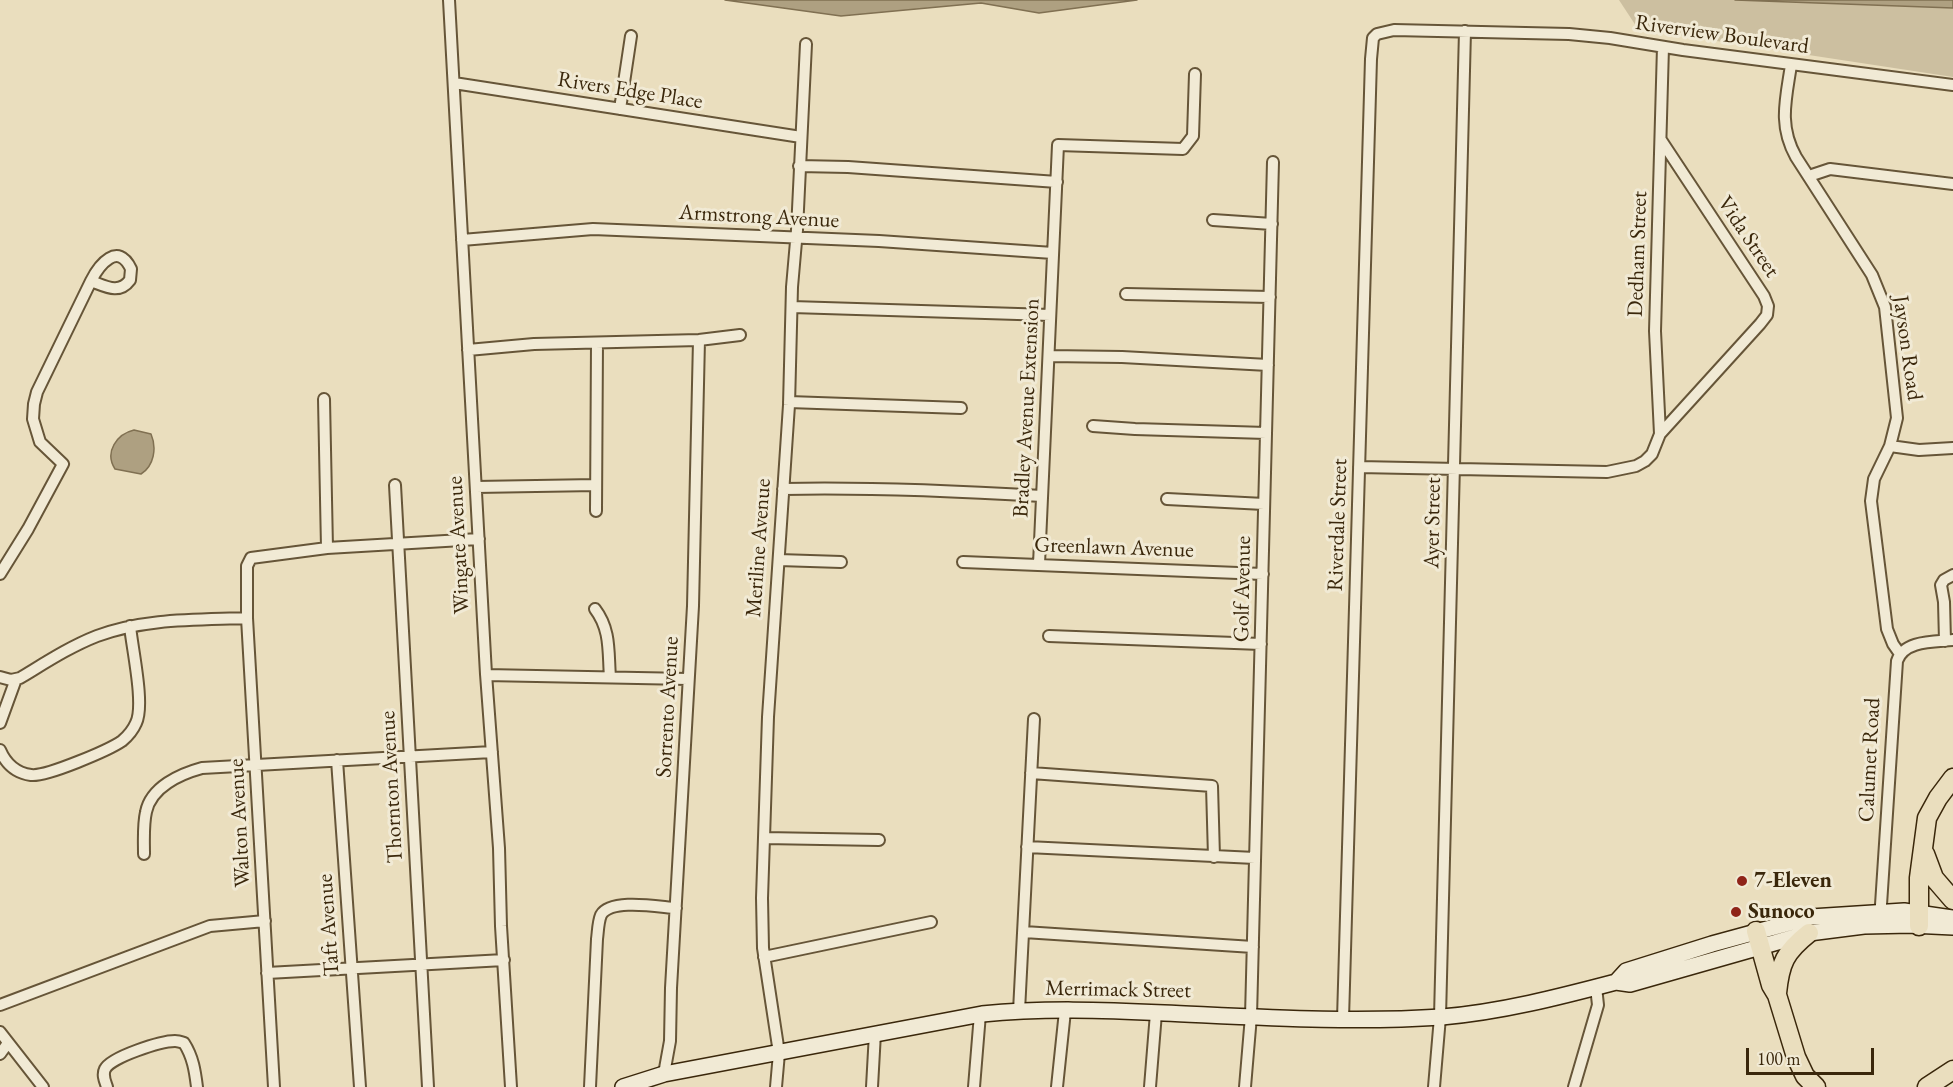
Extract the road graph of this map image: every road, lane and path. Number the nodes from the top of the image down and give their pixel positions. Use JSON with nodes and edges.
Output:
{"nodes":[{"id":1,"x":449,"y":0,"type":"edge"},
{"id":2,"x":1465,"y":31,"type":"junction"},
{"id":3,"x":1377,"y":34,"type":"joint"},
{"id":4,"x":631,"y":36,"type":"dead end"},
{"id":5,"x":806,"y":44,"type":"dead end"},
{"id":6,"x":1664,"y":47,"type":"junction"},
{"id":7,"x":1791,"y":64,"type":"junction"},
{"id":8,"x":1195,"y":74,"type":"dead end"},
{"id":9,"x":454,"y":83,"type":"junction"},
{"id":10,"x":1953,"y":85,"type":"edge"},
{"id":11,"x":620,"y":109,"type":"junction"},
{"id":12,"x":801,"y":137,"type":"junction"},
{"id":13,"x":1661,"y":140,"type":"junction"},
{"id":14,"x":1273,"y":162,"type":"dead end"},
{"id":15,"x":799,"y":166,"type":"junction"},
{"id":16,"x":1809,"y":176,"type":"junction"},
{"id":17,"x":1057,"y":182,"type":"junction"},
{"id":18,"x":1953,"y":184,"type":"edge"},
{"id":19,"x":1213,"y":220,"type":"dead end"},
{"id":20,"x":1272,"y":224,"type":"junction"},
{"id":21,"x":796,"y":238,"type":"junction"},
{"id":22,"x":462,"y":240,"type":"junction"},
{"id":23,"x":1053,"y":253,"type":"junction"},
{"id":24,"x":91,"y":281,"type":"dead end"},
{"id":25,"x":1126,"y":294,"type":"dead end"},
{"id":26,"x":1270,"y":297,"type":"junction"},
{"id":27,"x":792,"y":307,"type":"junction"},
{"id":28,"x":1050,"y":315,"type":"junction"},
{"id":29,"x":740,"y":335,"type":"dead end"},
{"id":30,"x":699,"y":340,"type":"junction"},
{"id":31,"x":597,"y":343,"type":"junction"},
{"id":32,"x":468,"y":350,"type":"junction"},
{"id":33,"x":1048,"y":356,"type":"junction"},
{"id":34,"x":1268,"y":365,"type":"junction"},
{"id":35,"x":324,"y":399,"type":"dead end"},
{"id":36,"x":789,"y":402,"type":"junction"},
{"id":37,"x":961,"y":408,"type":"dead end"},
{"id":38,"x":1093,"y":426,"type":"dead end"},
{"id":39,"x":1266,"y":433,"type":"junction"},
{"id":40,"x":1660,"y":434,"type":"junction"},
{"id":41,"x":1890,"y":446,"type":"junction"},
{"id":42,"x":1953,"y":448,"type":"edge"},
{"id":43,"x":1359,"y":467,"type":"junction"},
{"id":44,"x":1454,"y":469,"type":"junction"},
{"id":45,"x":395,"y":485,"type":"dead end"},
{"id":46,"x":596,"y":485,"type":"junction"},
{"id":47,"x":476,"y":487,"type":"junction"},
{"id":48,"x":783,"y":489,"type":"junction"},
{"id":49,"x":1042,"y":496,"type":"junction"},
{"id":50,"x":1167,"y":499,"type":"dead end"},
{"id":51,"x":1264,"y":504,"type":"junction"},
{"id":52,"x":596,"y":511,"type":"dead end"},
{"id":53,"x":479,"y":539,"type":"junction"},
{"id":54,"x":398,"y":544,"type":"junction"},
{"id":55,"x":327,"y":548,"type":"junction"},
{"id":56,"x":779,"y":560,"type":"junction"},
{"id":57,"x":841,"y":562,"type":"dead end"},
{"id":58,"x":963,"y":562,"type":"dead end"},
{"id":59,"x":1039,"y":564,"type":"junction"},
{"id":60,"x":0,"y":574,"type":"edge"},
{"id":61,"x":1263,"y":574,"type":"junction"},
{"id":62,"x":1953,"y":575,"type":"edge"},
{"id":63,"x":595,"y":609,"type":"dead end"},
{"id":64,"x":247,"y":618,"type":"junction"},
{"id":65,"x":130,"y":626,"type":"junction"},
{"id":66,"x":1049,"y":636,"type":"dead end"},
{"id":67,"x":1949,"y":640,"type":"edge"},
{"id":68,"x":1261,"y":644,"type":"junction"},
{"id":69,"x":1900,"y":654,"type":"junction"},
{"id":70,"x":486,"y":675,"type":"junction"},
{"id":71,"x":0,"y":677,"type":"edge"},
{"id":72,"x":610,"y":677,"type":"junction"},
{"id":73,"x":688,"y":679,"type":"junction"},
{"id":74,"x":16,"y":680,"type":"junction"},
{"id":75,"x":1034,"y":719,"type":"dead end"},
{"id":76,"x":0,"y":723,"type":"edge"},
{"id":77,"x":0,"y":750,"type":"edge"},
{"id":78,"x":492,"y":752,"type":"junction"},
{"id":79,"x":410,"y":756,"type":"junction"},
{"id":80,"x":337,"y":760,"type":"junction"},
{"id":81,"x":256,"y":764,"type":"junction"},
{"id":82,"x":1031,"y":773,"type":"junction"},
{"id":83,"x":1953,"y":778,"type":"edge"},
{"id":84,"x":764,"y":838,"type":"junction"},
{"id":85,"x":879,"y":840,"type":"dead end"},
{"id":86,"x":1027,"y":847,"type":"junction"},
{"id":87,"x":1923,"y":847,"type":"junction"},
{"id":88,"x":144,"y":854,"type":"dead end"},
{"id":89,"x":1214,"y":857,"type":"junction"},
{"id":90,"x":1255,"y":858,"type":"junction"},
{"id":91,"x":1953,"y":900,"type":"edge"},
{"id":92,"x":676,"y":908,"type":"junction"},
{"id":93,"x":1953,"y":918,"type":"edge"},
{"id":94,"x":1880,"y":919,"type":"junction"},
{"id":95,"x":1919,"y":919,"type":"junction"},
{"id":96,"x":265,"y":921,"type":"junction"},
{"id":97,"x":931,"y":921,"type":"dead end"},
{"id":98,"x":1953,"y":927,"type":"edge"},
{"id":99,"x":1024,"y":932,"type":"junction"},
{"id":100,"x":1809,"y":933,"type":"junction"},
{"id":101,"x":1758,"y":939,"type":"junction"},
{"id":102,"x":1253,"y":947,"type":"junction"},
{"id":103,"x":764,"y":957,"type":"junction"},
{"id":104,"x":504,"y":960,"type":"junction"},
{"id":105,"x":421,"y":965,"type":"junction"},
{"id":106,"x":352,"y":969,"type":"junction"},
{"id":107,"x":267,"y":974,"type":"junction"},
{"id":108,"x":1596,"y":987,"type":"junction"},
{"id":109,"x":1777,"y":995,"type":"junction"},
{"id":110,"x":0,"y":1005,"type":"edge"},
{"id":111,"x":1019,"y":1011,"type":"junction"},
{"id":112,"x":1065,"y":1011,"type":"junction"},
{"id":113,"x":1156,"y":1013,"type":"junction"},
{"id":114,"x":980,"y":1014,"type":"junction"},
{"id":115,"x":1251,"y":1016,"type":"junction"},
{"id":116,"x":1440,"y":1017,"type":"junction"},
{"id":117,"x":1343,"y":1019,"type":"junction"},
{"id":118,"x":0,"y":1032,"type":"edge"},
{"id":119,"x":875,"y":1033,"type":"junction"},
{"id":120,"x":8,"y":1043,"type":"junction"},
{"id":121,"x":779,"y":1053,"type":"junction"},
{"id":122,"x":0,"y":1054,"type":"edge"},
{"id":123,"x":1953,"y":1070,"type":"edge"},
{"id":124,"x":664,"y":1074,"type":"junction"},
{"id":125,"x":43,"y":1087,"type":"edge"},
{"id":126,"x":107,"y":1087,"type":"edge"},
{"id":127,"x":197,"y":1087,"type":"edge"},
{"id":128,"x":274,"y":1087,"type":"edge"},
{"id":129,"x":360,"y":1087,"type":"edge"},
{"id":130,"x":428,"y":1087,"type":"edge"},
{"id":131,"x":511,"y":1087,"type":"edge"},
{"id":132,"x":590,"y":1087,"type":"edge"},
{"id":133,"x":623,"y":1087,"type":"edge"},
{"id":134,"x":776,"y":1087,"type":"edge"},
{"id":135,"x":872,"y":1087,"type":"edge"},
{"id":136,"x":974,"y":1087,"type":"edge"},
{"id":137,"x":1057,"y":1087,"type":"edge"},
{"id":138,"x":1150,"y":1087,"type":"edge"},
{"id":139,"x":1245,"y":1087,"type":"edge"},
{"id":140,"x":1434,"y":1087,"type":"edge"},
{"id":141,"x":1574,"y":1087,"type":"edge"},
{"id":142,"x":1816,"y":1087,"type":"edge"},
{"id":143,"x":1927,"y":1087,"type":"edge"}],
"edges":[{"from":1,"to":9,"type":"street","name":"Wingate Avenue"},
{"from":2,"to":3,"type":"street","name":"Riverview Boulevard"},
{"from":2,"to":6,"type":"street","name":"Riverview Boulevard"},
{"from":2,"to":44,"type":"street","name":"Ayer Street"},
{"from":3,"to":43,"type":"street","name":"Riverdale Street"},
{"from":4,"to":11,"type":"street"},
{"from":5,"to":12,"type":"street","name":"Meriline Avenue"},
{"from":6,"to":7,"type":"street","name":"Riverview Boulevard"},
{"from":6,"to":13,"type":"street","name":"Dedham Street"},
{"from":7,"to":10,"type":"street","name":"Riverview Boulevard"},
{"from":7,"to":16,"type":"street","name":"Jayson Road"},
{"from":8,"to":17,"type":"street","name":"Bradley Avenue Extension"},
{"from":9,"to":11,"type":"street","name":"Rivers Edge Place"},
{"from":9,"to":22,"type":"street","name":"Wingate Avenue"},
{"from":11,"to":12,"type":"street","name":"Rivers Edge Place"},
{"from":12,"to":15,"type":"street","name":"Meriline Avenue"},
{"from":13,"to":40,"type":"street","name":"Dedham Street"},
{"from":13,"to":40,"type":"street","name":"Vida Street"},
{"from":14,"to":20,"type":"street","name":"Golf Avenue"},
{"from":15,"to":17,"type":"street"},
{"from":15,"to":21,"type":"street","name":"Meriline Avenue"},
{"from":16,"to":18,"type":"street"},
{"from":16,"to":41,"type":"street","name":"Jayson Road"},
{"from":17,"to":23,"type":"street","name":"Bradley Avenue Extension"},
{"from":19,"to":20,"type":"street"},
{"from":20,"to":26,"type":"street","name":"Golf Avenue"},
{"from":21,"to":22,"type":"street","name":"Armstrong Avenue"},
{"from":21,"to":23,"type":"street","name":"Armstrong Avenue"},
{"from":21,"to":27,"type":"street","name":"Meriline Avenue"},
{"from":22,"to":32,"type":"street","name":"Wingate Avenue"},
{"from":23,"to":28,"type":"street","name":"Bradley Avenue Extension"},
{"from":24,"to":60,"type":"street"},
{"from":25,"to":26,"type":"street"},
{"from":26,"to":34,"type":"street","name":"Golf Avenue"},
{"from":27,"to":28,"type":"street"},
{"from":27,"to":36,"type":"street","name":"Meriline Avenue"},
{"from":28,"to":33,"type":"street","name":"Bradley Avenue Extension"},
{"from":29,"to":30,"type":"street"},
{"from":30,"to":31,"type":"street"},
{"from":30,"to":73,"type":"street","name":"Sorrento Avenue"},
{"from":31,"to":32,"type":"street"},
{"from":31,"to":46,"type":"street"},
{"from":32,"to":47,"type":"street","name":"Wingate Avenue"},
{"from":33,"to":34,"type":"street"},
{"from":33,"to":49,"type":"street","name":"Bradley Avenue Extension"},
{"from":34,"to":39,"type":"street","name":"Golf Avenue"},
{"from":35,"to":55,"type":"street"},
{"from":36,"to":37,"type":"street"},
{"from":36,"to":48,"type":"street","name":"Meriline Avenue"},
{"from":38,"to":39,"type":"street"},
{"from":39,"to":51,"type":"street","name":"Golf Avenue"},
{"from":40,"to":44,"type":"street"},
{"from":41,"to":42,"type":"street"},
{"from":41,"to":69,"type":"street","name":"Jayson Road"},
{"from":43,"to":44,"type":"street"},
{"from":43,"to":117,"type":"street","name":"Riverdale Street"},
{"from":44,"to":116,"type":"street","name":"Ayer Street"},
{"from":45,"to":54,"type":"street","name":"Thornton Avenue"},
{"from":46,"to":47,"type":"street"},
{"from":46,"to":52,"type":"street"},
{"from":47,"to":53,"type":"street","name":"Wingate Avenue"},
{"from":48,"to":49,"type":"street"},
{"from":48,"to":56,"type":"street","name":"Meriline Avenue"},
{"from":49,"to":59,"type":"street","name":"Bradley Avenue Extension"},
{"from":50,"to":51,"type":"street"},
{"from":51,"to":61,"type":"street","name":"Golf Avenue"},
{"from":53,"to":54,"type":"street"},
{"from":53,"to":70,"type":"street","name":"Wingate Avenue"},
{"from":54,"to":55,"type":"street"},
{"from":54,"to":79,"type":"street","name":"Thornton Avenue"},
{"from":55,"to":64,"type":"street","name":"Walton Avenue"},
{"from":56,"to":57,"type":"street"},
{"from":56,"to":84,"type":"street","name":"Meriline Avenue"},
{"from":58,"to":59,"type":"street","name":"Greenlawn Avenue"},
{"from":59,"to":61,"type":"street","name":"Greenlawn Avenue"},
{"from":61,"to":68,"type":"street","name":"Golf Avenue"},
{"from":62,"to":67,"type":"street"},
{"from":63,"to":72,"type":"street"},
{"from":64,"to":65,"type":"street"},
{"from":64,"to":81,"type":"street","name":"Walton Avenue"},
{"from":65,"to":74,"type":"street"},
{"from":65,"to":77,"type":"street"},
{"from":66,"to":68,"type":"street"},
{"from":67,"to":69,"type":"street"},
{"from":68,"to":90,"type":"street","name":"Golf Avenue"},
{"from":69,"to":94,"type":"street","name":"Calumet Road"},
{"from":70,"to":72,"type":"street"},
{"from":70,"to":78,"type":"street","name":"Wingate Avenue"},
{"from":71,"to":74,"type":"street"},
{"from":72,"to":73,"type":"street"},
{"from":73,"to":92,"type":"street","name":"Sorrento Avenue"},
{"from":74,"to":76,"type":"street"},
{"from":75,"to":82,"type":"street"},
{"from":78,"to":79,"type":"street"},
{"from":78,"to":104,"type":"street","name":"Wingate Avenue"},
{"from":79,"to":80,"type":"street"},
{"from":79,"to":105,"type":"street","name":"Thornton Avenue"},
{"from":80,"to":81,"type":"street"},
{"from":80,"to":106,"type":"street","name":"Taft Avenue"},
{"from":81,"to":88,"type":"street"},
{"from":81,"to":96,"type":"street","name":"Walton Avenue"},
{"from":82,"to":86,"type":"street"},
{"from":82,"to":89,"type":"street"},
{"from":83,"to":87,"type":"highway"},
{"from":84,"to":85,"type":"street"},
{"from":84,"to":103,"type":"street","name":"Meriline Avenue"},
{"from":86,"to":89,"type":"street"},
{"from":86,"to":99,"type":"street"},
{"from":87,"to":91,"type":"highway"},
{"from":87,"to":95,"type":"highway"},
{"from":89,"to":90,"type":"street"},
{"from":90,"to":102,"type":"street","name":"Golf Avenue"},
{"from":92,"to":124,"type":"street","name":"Sorrento Avenue"},
{"from":92,"to":132,"type":"street"},
{"from":93,"to":95,"type":"main road"},
{"from":94,"to":95,"type":"main road"},
{"from":94,"to":100,"type":"main road"},
{"from":94,"to":101,"type":"main road"},
{"from":95,"to":98,"type":"main road"},
{"from":96,"to":107,"type":"street","name":"Walton Avenue"},
{"from":96,"to":110,"type":"street"},
{"from":97,"to":103,"type":"street"},
{"from":99,"to":102,"type":"street"},
{"from":99,"to":111,"type":"street"},
{"from":100,"to":101,"type":"main road"},
{"from":100,"to":109,"type":"highway"},
{"from":101,"to":108,"type":"main road","name":"Merrimack Street"},
{"from":101,"to":109,"type":"highway"},
{"from":102,"to":115,"type":"street","name":"Golf Avenue"},
{"from":103,"to":121,"type":"street","name":"Meriline Avenue"},
{"from":104,"to":105,"type":"street"},
{"from":104,"to":131,"type":"street","name":"Wingate Avenue"},
{"from":105,"to":106,"type":"street"},
{"from":105,"to":130,"type":"street","name":"Thornton Avenue"},
{"from":106,"to":107,"type":"street"},
{"from":106,"to":129,"type":"street","name":"Taft Avenue"},
{"from":107,"to":128,"type":"street","name":"Walton Avenue"},
{"from":108,"to":116,"type":"main road","name":"Merrimack Street"},
{"from":108,"to":141,"type":"street"},
{"from":109,"to":142,"type":"highway"},
{"from":111,"to":112,"type":"main road","name":"Merrimack Street"},
{"from":111,"to":114,"type":"main road","name":"Merrimack Street"},
{"from":112,"to":113,"type":"main road","name":"Merrimack Street"},
{"from":112,"to":137,"type":"street"},
{"from":113,"to":115,"type":"main road","name":"Merrimack Street"},
{"from":113,"to":138,"type":"street"},
{"from":114,"to":119,"type":"main road","name":"Merrimack Street"},
{"from":114,"to":136,"type":"street"},
{"from":115,"to":117,"type":"main road","name":"Merrimack Street"},
{"from":115,"to":139,"type":"street","name":"Golf Avenue"},
{"from":116,"to":117,"type":"main road","name":"Merrimack Street"},
{"from":116,"to":140,"type":"street","name":"Ayer Street"},
{"from":118,"to":120,"type":"street"},
{"from":119,"to":121,"type":"main road","name":"Merrimack Street"},
{"from":119,"to":135,"type":"street"},
{"from":120,"to":122,"type":"street"},
{"from":120,"to":125,"type":"street"},
{"from":121,"to":124,"type":"main road","name":"Merrimack Street"},
{"from":121,"to":134,"type":"street","name":"Meriline Avenue"},
{"from":123,"to":143,"type":"highway"},
{"from":124,"to":133,"type":"main road","name":"Merrimack Street"},
{"from":126,"to":127,"type":"street"}]}
